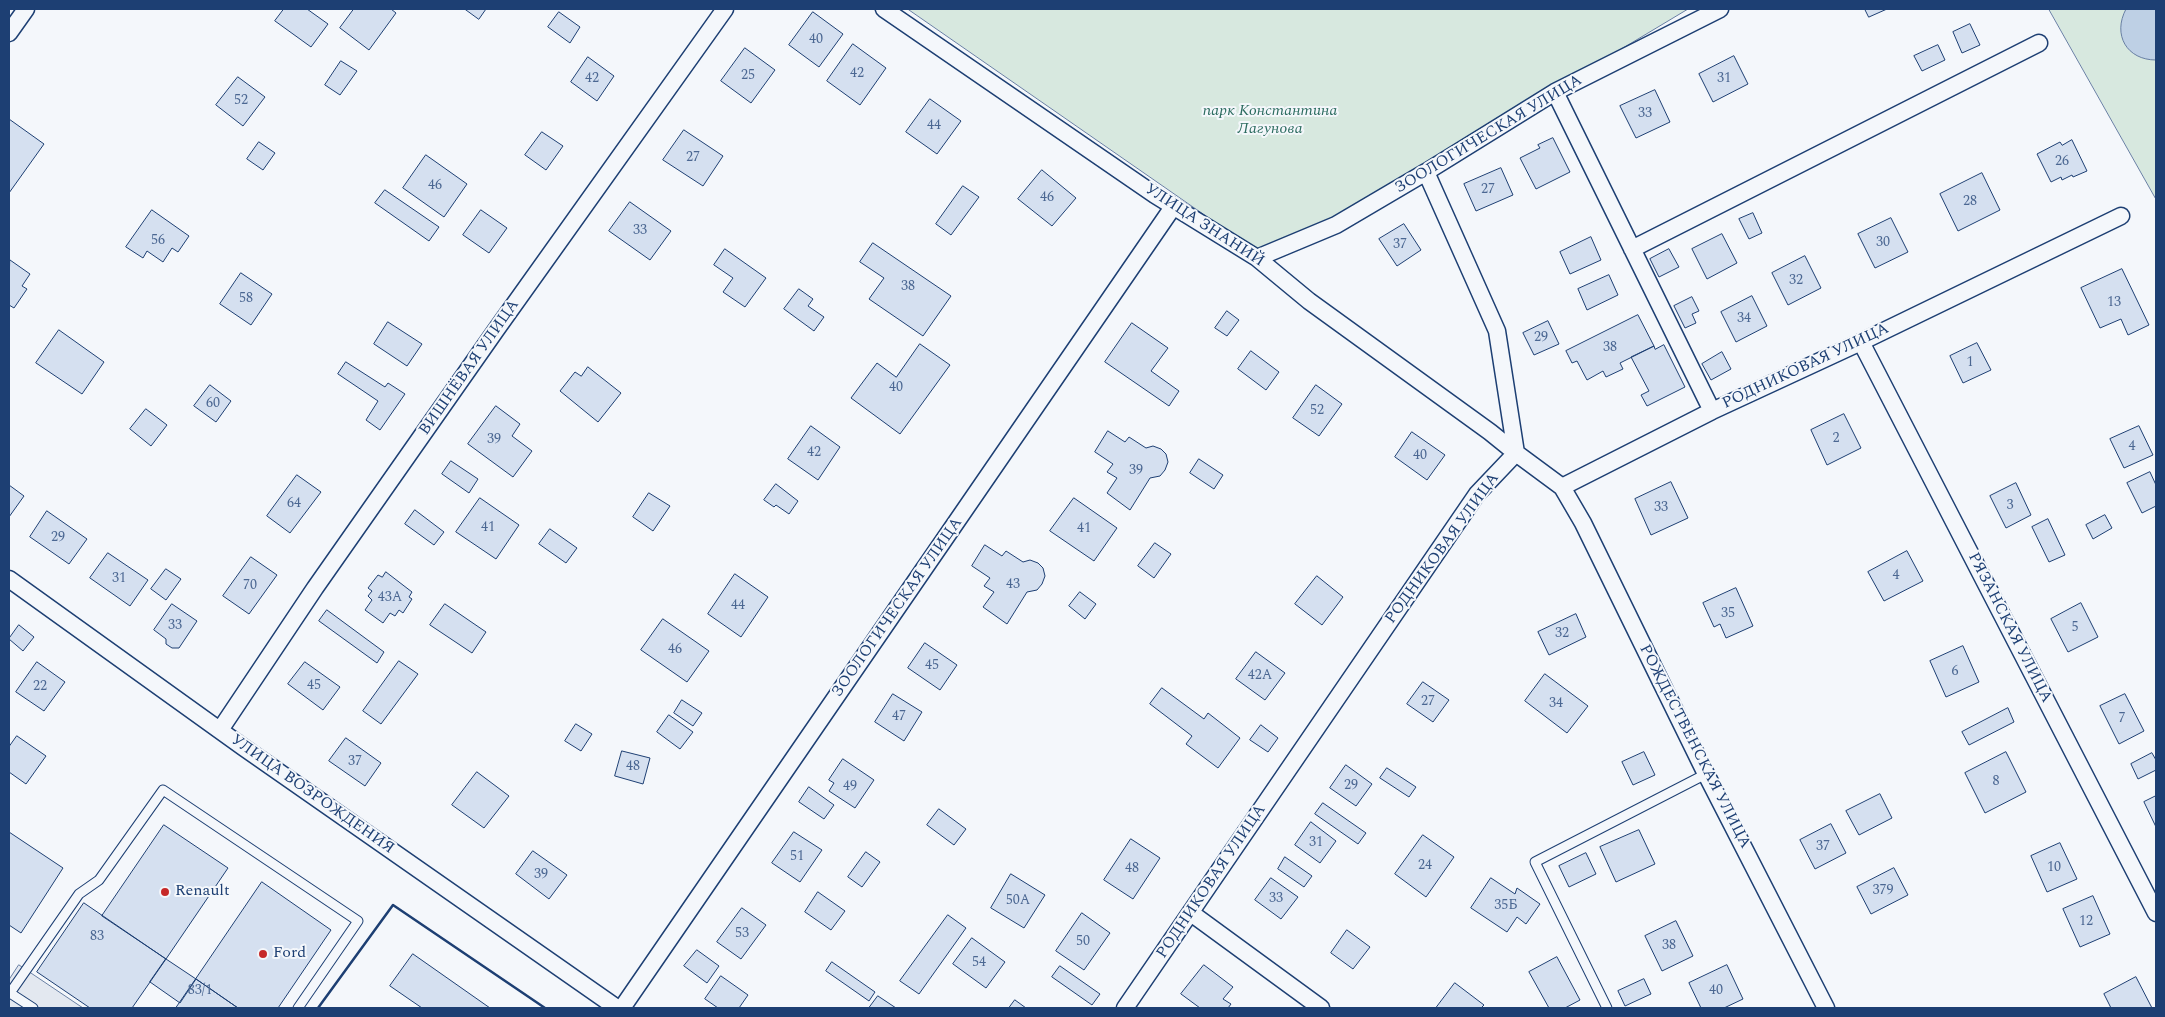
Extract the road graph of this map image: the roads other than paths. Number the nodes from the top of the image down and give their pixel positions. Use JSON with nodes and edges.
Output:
{"nodes":[{"id":1,"x":26,"y":9,"type":"edge"},
{"id":2,"x":726,"y":9,"type":"edge"},
{"id":3,"x":884,"y":9,"type":"edge"},
{"id":4,"x":1720,"y":9,"type":"edge"},
{"id":5,"x":9,"y":32,"type":"edge"},
{"id":6,"x":2039,"y":43,"type":"dead end"},
{"id":7,"x":1555,"y":92,"type":"junction"},
{"id":8,"x":1426,"y":172,"type":"junction"},
{"id":9,"x":1173,"y":207,"type":"junction"},
{"id":10,"x":2121,"y":216,"type":"dead end"},
{"id":11,"x":1632,"y":249,"type":"junction"},
{"id":12,"x":1257,"y":258,"type":"junction"},
{"id":13,"x":1861,"y":342,"type":"junction"},
{"id":14,"x":1712,"y":411,"type":"junction"},
{"id":15,"x":1516,"y":453,"type":"junction"},
{"id":16,"x":1562,"y":487,"type":"junction"},
{"id":17,"x":9,"y":579,"type":"edge"},
{"id":18,"x":220,"y":730,"type":"junction"},
{"id":19,"x":1706,"y":774,"type":"junction"},
{"id":20,"x":1191,"y":913,"type":"junction"},
{"id":21,"x":2156,"y":913,"type":"edge"},
{"id":22,"x":33,"y":1008,"type":"edge"},
{"id":23,"x":298,"y":1008,"type":"edge"},
{"id":24,"x":617,"y":1008,"type":"edge"},
{"id":25,"x":622,"y":1008,"type":"edge"},
{"id":26,"x":1125,"y":1008,"type":"edge"},
{"id":27,"x":1321,"y":1008,"type":"edge"},
{"id":28,"x":1608,"y":1008,"type":"edge"},
{"id":29,"x":1826,"y":1008,"type":"edge"}],
"edges":[{"from":1,"to":5,"type":"street"},
{"from":2,"to":18,"type":"street","name":"ВИШНЁВАЯ УЛИЦА"},
{"from":3,"to":9,"type":"street","name":"УЛИЦА ЗНАНИЙ"},
{"from":4,"to":7,"type":"street","name":"ЗООЛОГИЧЕСКАЯ УЛИЦА"},
{"from":6,"to":11,"type":"street"},
{"from":7,"to":8,"type":"street","name":"ЗООЛОГИЧЕСКАЯ УЛИЦА"},
{"from":7,"to":11,"type":"street"},
{"from":8,"to":12,"type":"street","name":"ЗООЛОГИЧЕСКАЯ УЛИЦА"},
{"from":8,"to":15,"type":"street"},
{"from":9,"to":12,"type":"street","name":"УЛИЦА ЗНАНИЙ"},
{"from":9,"to":25,"type":"street","name":"ЗООЛОГИЧЕСКАЯ УЛИЦА"},
{"from":10,"to":13,"type":"street","name":"РОДНИКОВАЯ УЛИЦА"},
{"from":11,"to":14,"type":"street"},
{"from":12,"to":15,"type":"street","name":"УЛИЦА ЗНАНИЙ"},
{"from":13,"to":14,"type":"street","name":"РОДНИКОВАЯ УЛИЦА"},
{"from":13,"to":21,"type":"street","name":"РЯЗАНСКАЯ УЛИЦА"},
{"from":14,"to":16,"type":"street","name":"РОДНИКОВАЯ УЛИЦА"},
{"from":15,"to":16,"type":"street"},
{"from":15,"to":20,"type":"street","name":"РОДНИКОВАЯ УЛИЦА"},
{"from":16,"to":19,"type":"street","name":"РОЖДЕСТВЕНСКАЯ УЛИЦА"},
{"from":17,"to":18,"type":"street","name":"УЛИЦА ВОЗРОЖДЕНИЯ"},
{"from":18,"to":24,"type":"street","name":"УЛИЦА ВОЗРОЖДЕНИЯ"},
{"from":19,"to":28,"type":"lane"},
{"from":19,"to":29,"type":"street","name":"РОЖДЕСТВЕНСКАЯ УЛИЦА"},
{"from":20,"to":26,"type":"street","name":"РОДНИКОВАЯ УЛИЦА"},
{"from":20,"to":27,"type":"street"},
{"from":22,"to":23,"type":"lane"}]}
